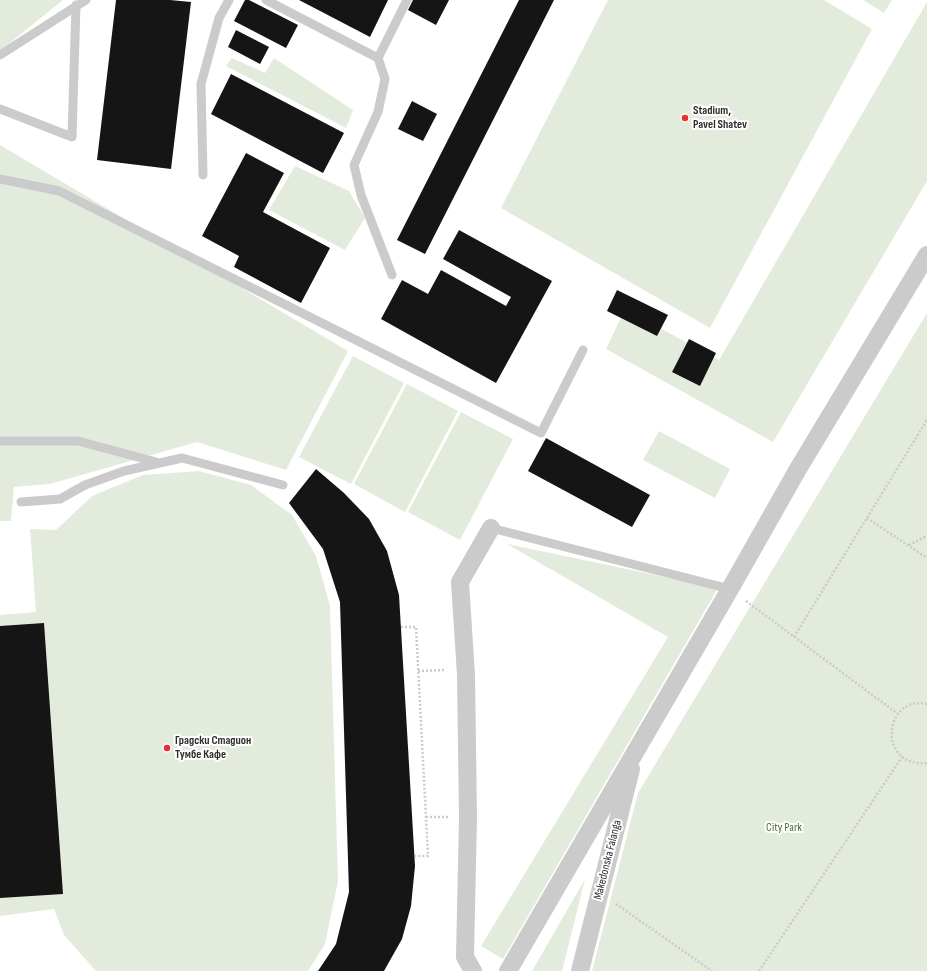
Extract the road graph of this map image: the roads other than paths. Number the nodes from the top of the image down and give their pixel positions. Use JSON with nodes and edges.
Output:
{"nodes":[{"id":1,"x":86,"y":0,"type":"edge"},
{"id":2,"x":229,"y":0,"type":"edge"},
{"id":3,"x":266,"y":0,"type":"edge"},
{"id":4,"x":407,"y":0,"type":"edge"},
{"id":5,"x":76,"y":5,"type":"junction"},
{"id":6,"x":0,"y":55,"type":"edge"},
{"id":7,"x":378,"y":58,"type":"junction"},
{"id":8,"x":0,"y":109,"type":"edge"},
{"id":9,"x":203,"y":175,"type":"dead end"},
{"id":10,"x":0,"y":180,"type":"edge"},
{"id":11,"x":927,"y":256,"type":"edge"},
{"id":12,"x":392,"y":275,"type":"dead end"},
{"id":13,"x":583,"y":350,"type":"dead end"},
{"id":14,"x":0,"y":441,"type":"edge"},
{"id":15,"x":159,"y":463,"type":"junction"},
{"id":16,"x":283,"y":485,"type":"dead end"},
{"id":17,"x":21,"y":502,"type":"dead end"},
{"id":18,"x":491,"y":528,"type":"joint"},
{"id":19,"x":730,"y":589,"type":"junction"},
{"id":20,"x":636,"y":749,"type":"junction"},
{"id":21,"x":473,"y":971,"type":"edge"},
{"id":22,"x":508,"y":971,"type":"edge"},
{"id":23,"x":580,"y":971,"type":"edge"}],
"edges":[{"from":1,"to":5,"type":"lane"},
{"from":2,"to":9,"type":"lane"},
{"from":3,"to":7,"type":"lane"},
{"from":4,"to":7,"type":"lane"},
{"from":5,"to":6,"type":"lane"},
{"from":5,"to":8,"type":"lane"},
{"from":7,"to":12,"type":"lane"},
{"from":10,"to":13,"type":"lane"},
{"from":11,"to":19,"type":"street"},
{"from":14,"to":15,"type":"lane"},
{"from":15,"to":16,"type":"lane"},
{"from":15,"to":17,"type":"lane"},
{"from":18,"to":19,"type":"lane"},
{"from":18,"to":21,"type":"street"},
{"from":19,"to":20,"type":"street"},
{"from":20,"to":22,"type":"street"},
{"from":20,"to":23,"type":"street","name":"Makedonska Falanga"}]}
